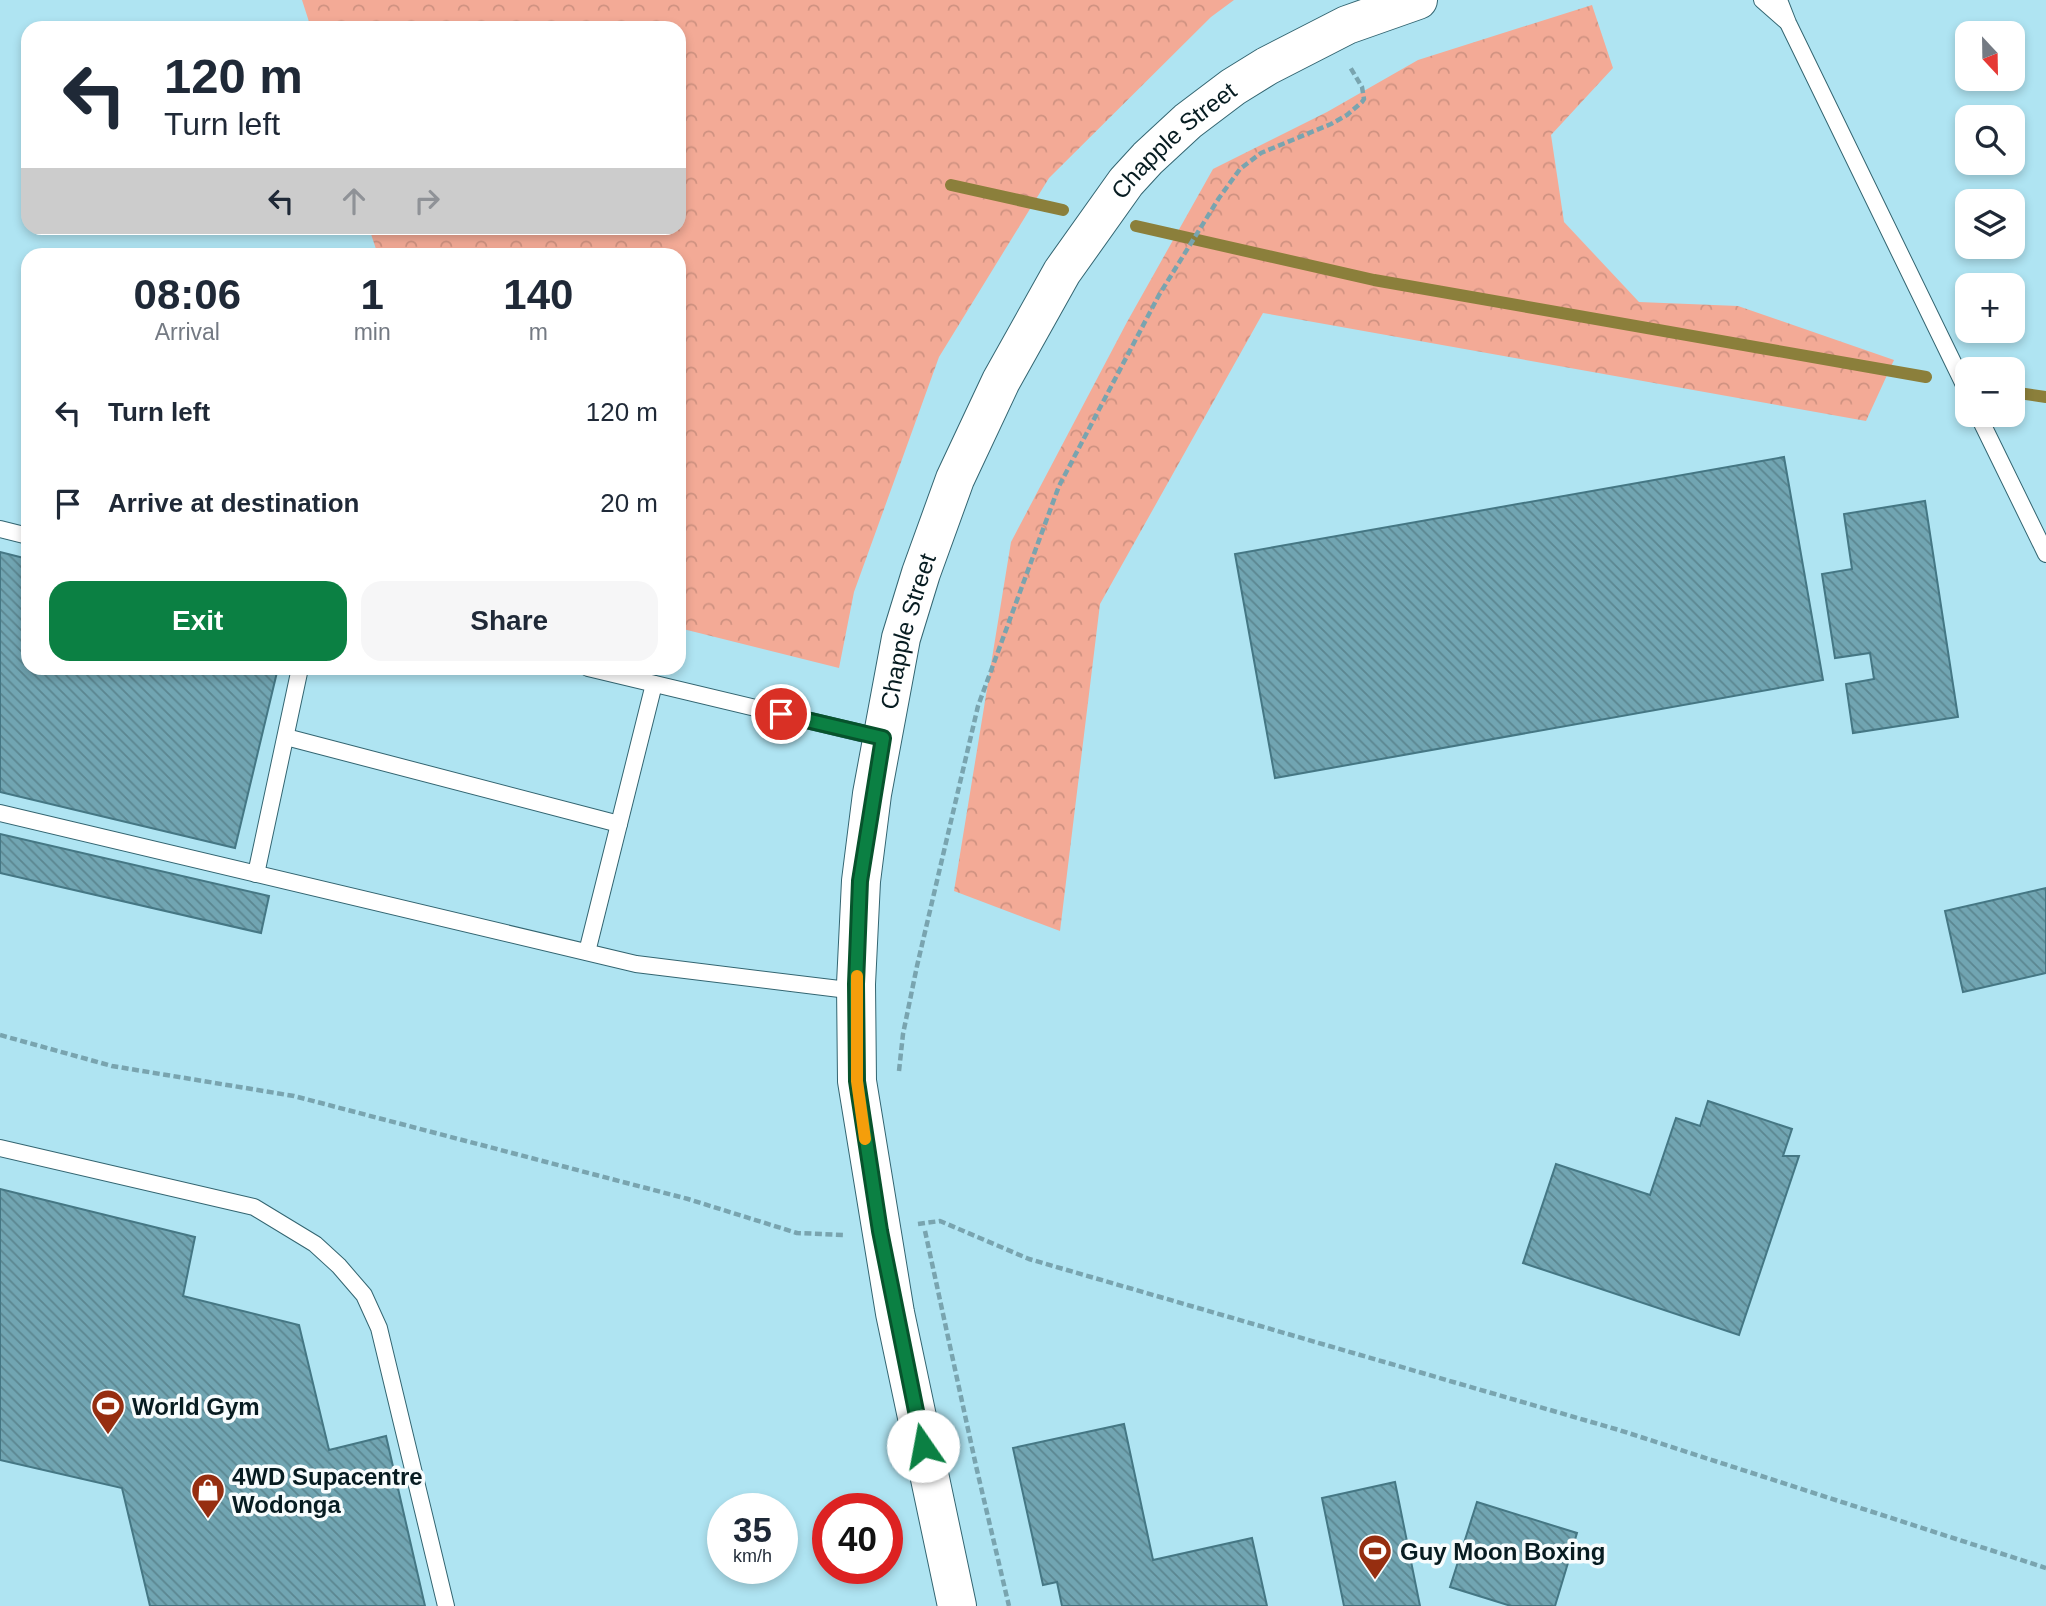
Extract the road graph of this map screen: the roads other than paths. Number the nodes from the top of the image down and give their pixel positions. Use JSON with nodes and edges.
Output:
{"nodes":[{"id":1,"x":1383,"y":0,"type":"edge"},
{"id":2,"x":1418,"y":0,"type":"edge"},
{"id":3,"x":1762,"y":0,"type":"edge"},
{"id":4,"x":1779,"y":0,"type":"edge"},
{"id":5,"x":1788,"y":23,"type":"junction"},
{"id":6,"x":1339,"y":29,"type":"junction"},
{"id":7,"x":1955,"y":366,"type":"edge"},
{"id":8,"x":1985,"y":427,"type":"edge"},
{"id":9,"x":0,"y":529,"type":"edge"},
{"id":10,"x":21,"y":534,"type":"edge"},
{"id":11,"x":2046,"y":554,"type":"edge"},
{"id":12,"x":299,"y":675,"type":"edge"},
{"id":13,"x":616,"y":675,"type":"edge"},
{"id":14,"x":653,"y":684,"type":"junction"},
{"id":15,"x":286,"y":737,"type":"junction"},
{"id":16,"x":883,"y":738,"type":"junction"},
{"id":17,"x":0,"y":813,"type":"edge"},
{"id":18,"x":619,"y":824,"type":"junction"},
{"id":19,"x":256,"y":874,"type":"junction"},
{"id":20,"x":587,"y":952,"type":"junction"},
{"id":21,"x":856,"y":991,"type":"junction"},
{"id":22,"x":0,"y":1147,"type":"edge"},
{"id":23,"x":446,"y":1606,"type":"edge"},
{"id":24,"x":957,"y":1606,"type":"edge"}],
"edges":[{"from":1,"to":6,"type":"street","name":"Chapple Street"},
{"from":2,"to":6,"type":"street","name":"Chapple Street"},
{"from":3,"to":5,"type":"lane"},
{"from":4,"to":5,"type":"lane"},
{"from":5,"to":7,"type":"lane"},
{"from":6,"to":16,"type":"street","name":"Chapple Street"},
{"from":8,"to":11,"type":"lane"},
{"from":9,"to":10,"type":"lane"},
{"from":12,"to":15,"type":"lane"},
{"from":13,"to":14,"type":"lane"},
{"from":14,"to":16,"type":"lane"},
{"from":14,"to":18,"type":"lane"},
{"from":15,"to":18,"type":"lane"},
{"from":15,"to":19,"type":"lane"},
{"from":16,"to":21,"type":"street","name":"Chapple Street"},
{"from":17,"to":19,"type":"lane"},
{"from":18,"to":20,"type":"lane"},
{"from":19,"to":20,"type":"lane"},
{"from":20,"to":21,"type":"lane"},
{"from":21,"to":24,"type":"street","name":"Chapple Street"},
{"from":22,"to":23,"type":"lane"}]}
